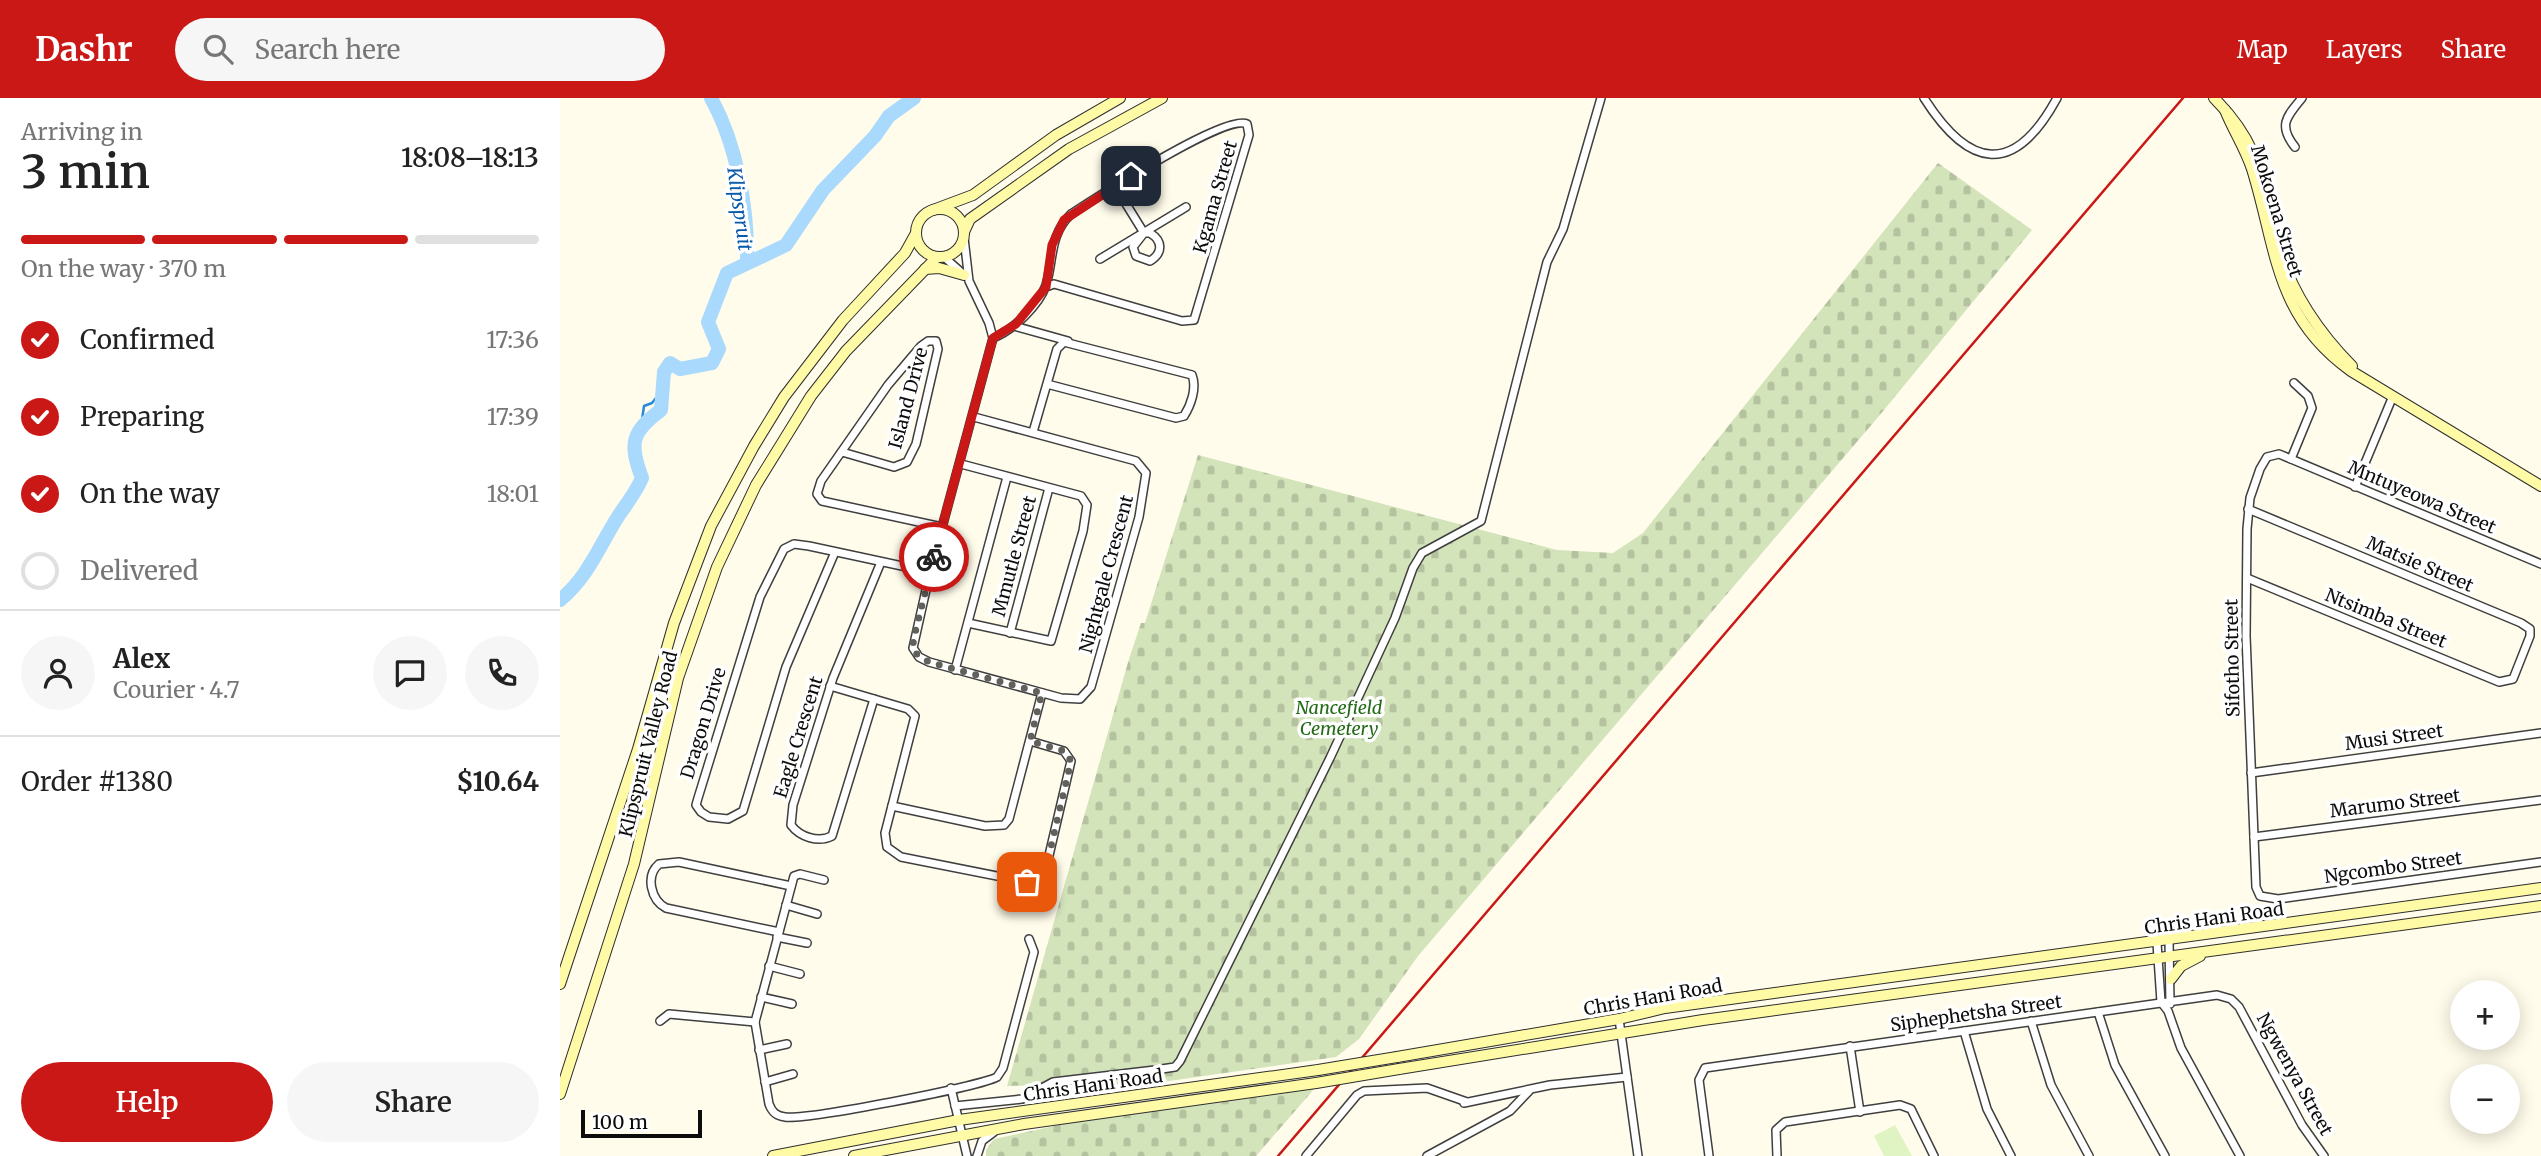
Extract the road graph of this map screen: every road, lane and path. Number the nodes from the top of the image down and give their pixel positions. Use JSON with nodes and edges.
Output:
{"nodes":[{"id":1,"x":1120,"y":98,"type":"edge"},
{"id":2,"x":1162,"y":98,"type":"edge"},
{"id":3,"x":1601,"y":98,"type":"edge"},
{"id":4,"x":1924,"y":98,"type":"edge"},
{"id":5,"x":2057,"y":98,"type":"edge"},
{"id":6,"x":2214,"y":98,"type":"edge"},
{"id":7,"x":2302,"y":98,"type":"edge"},
{"id":8,"x":2295,"y":147,"type":"dead end"},
{"id":9,"x":1115,"y":186,"type":"junction"},
{"id":10,"x":1185,"y":207,"type":"dead end"},
{"id":11,"x":933,"y":210,"type":"junction"},
{"id":12,"x":1144,"y":233,"type":"junction"},
{"id":13,"x":915,"y":235,"type":"junction"},
{"id":14,"x":964,"y":235,"type":"junction"},
{"id":15,"x":940,"y":257,"type":"junction"},
{"id":16,"x":1100,"y":259,"type":"dead end"},
{"id":17,"x":925,"y":269,"type":"junction"},
{"id":18,"x":966,"y":278,"type":"junction"},
{"id":19,"x":1046,"y":287,"type":"junction"},
{"id":20,"x":1014,"y":326,"type":"junction"},
{"id":21,"x":993,"y":338,"type":"junction"},
{"id":22,"x":1069,"y":342,"type":"junction"},
{"id":23,"x":2294,"y":383,"type":"dead end"},
{"id":24,"x":1047,"y":384,"type":"junction"},
{"id":25,"x":2393,"y":396,"type":"junction"},
{"id":26,"x":974,"y":417,"type":"junction"},
{"id":27,"x":1033,"y":432,"type":"junction"},
{"id":28,"x":842,"y":452,"type":"junction"},
{"id":29,"x":2291,"y":458,"type":"junction"},
{"id":30,"x":961,"y":464,"type":"junction"},
{"id":31,"x":1007,"y":478,"type":"junction"},
{"id":32,"x":2355,"y":486,"type":"junction"},
{"id":33,"x":2541,"y":486,"type":"edge"},
{"id":34,"x":1049,"y":488,"type":"junction"},
{"id":35,"x":2248,"y":509,"type":"junction"},
{"id":36,"x":942,"y":527,"type":"junction"},
{"id":37,"x":835,"y":552,"type":"junction"},
{"id":38,"x":881,"y":562,"type":"junction"},
{"id":39,"x":2541,"y":564,"type":"edge"},
{"id":40,"x":930,"y":572,"type":"junction"},
{"id":41,"x":2247,"y":578,"type":"junction"},
{"id":42,"x":968,"y":623,"type":"junction"},
{"id":43,"x":1010,"y":633,"type":"junction"},
{"id":44,"x":955,"y":670,"type":"junction"},
{"id":45,"x":2513,"y":679,"type":"joint"},
{"id":46,"x":830,"y":686,"type":"junction"},
{"id":47,"x":1042,"y":693,"type":"junction"},
{"id":48,"x":874,"y":699,"type":"junction"},
{"id":49,"x":2541,"y":733,"type":"edge"},
{"id":50,"x":1030,"y":741,"type":"junction"},
{"id":51,"x":2251,"y":773,"type":"junction"},
{"id":52,"x":2541,"y":800,"type":"edge"},
{"id":53,"x":892,"y":806,"type":"junction"},
{"id":54,"x":2254,"y":837,"type":"junction"},
{"id":55,"x":2541,"y":862,"type":"edge"},
{"id":56,"x":824,"y":880,"type":"dead end"},
{"id":57,"x":791,"y":886,"type":"junction"},
{"id":58,"x":2256,"y":887,"type":"joint"},
{"id":59,"x":2541,"y":888,"type":"edge"},
{"id":60,"x":786,"y":905,"type":"junction"},
{"id":61,"x":2541,"y":906,"type":"edge"},
{"id":62,"x":817,"y":914,"type":"dead end"},
{"id":63,"x":778,"y":934,"type":"junction"},
{"id":64,"x":1029,"y":939,"type":"dead end"},
{"id":65,"x":2169,"y":940,"type":"junction"},
{"id":66,"x":807,"y":943,"type":"dead end"},
{"id":67,"x":2157,"y":943,"type":"junction"},
{"id":68,"x":2210,"y":951,"type":"junction"},
{"id":69,"x":2171,"y":956,"type":"junction"},
{"id":70,"x":2159,"y":958,"type":"junction"},
{"id":71,"x":769,"y":966,"type":"junction"},
{"id":72,"x":800,"y":974,"type":"dead end"},
{"id":73,"x":2171,"y":979,"type":"junction"},
{"id":74,"x":560,"y":984,"type":"edge"},
{"id":75,"x":761,"y":997,"type":"junction"},
{"id":76,"x":2171,"y":1000,"type":"junction"},
{"id":77,"x":2161,"y":1002,"type":"junction"},
{"id":78,"x":792,"y":1004,"type":"dead end"},
{"id":79,"x":2239,"y":1007,"type":"joint"},
{"id":80,"x":2168,"y":1011,"type":"junction"},
{"id":81,"x":2098,"y":1012,"type":"junction"},
{"id":82,"x":1619,"y":1019,"type":"junction"},
{"id":83,"x":660,"y":1021,"type":"dead end"},
{"id":84,"x":755,"y":1021,"type":"junction"},
{"id":85,"x":2031,"y":1021,"type":"junction"},
{"id":86,"x":1964,"y":1031,"type":"junction"},
{"id":87,"x":1622,"y":1034,"type":"junction"},
{"id":88,"x":787,"y":1044,"type":"dead end"},
{"id":89,"x":1850,"y":1046,"type":"junction"},
{"id":90,"x":759,"y":1050,"type":"junction"},
{"id":91,"x":793,"y":1074,"type":"dead end"},
{"id":92,"x":1627,"y":1077,"type":"junction"},
{"id":93,"x":765,"y":1082,"type":"junction"},
{"id":94,"x":951,"y":1088,"type":"junction"},
{"id":95,"x":1529,"y":1090,"type":"junction"},
{"id":96,"x":560,"y":1094,"type":"edge"},
{"id":97,"x":955,"y":1106,"type":"junction"},
{"id":98,"x":1860,"y":1112,"type":"junction"},
{"id":99,"x":959,"y":1120,"type":"junction"},
{"id":100,"x":1000,"y":1128,"type":"junction"},
{"id":101,"x":962,"y":1134,"type":"junction"},
{"id":102,"x":773,"y":1156,"type":"edge"},
{"id":103,"x":854,"y":1156,"type":"edge"},
{"id":104,"x":967,"y":1156,"type":"edge"},
{"id":105,"x":977,"y":1156,"type":"edge"},
{"id":106,"x":1306,"y":1156,"type":"edge"},
{"id":107,"x":1427,"y":1156,"type":"edge"},
{"id":108,"x":1638,"y":1156,"type":"edge"},
{"id":109,"x":1709,"y":1156,"type":"edge"},
{"id":110,"x":1776,"y":1156,"type":"edge"},
{"id":111,"x":1934,"y":1156,"type":"edge"},
{"id":112,"x":2011,"y":1156,"type":"edge"},
{"id":113,"x":2089,"y":1156,"type":"edge"},
{"id":114,"x":2165,"y":1156,"type":"edge"},
{"id":115,"x":2240,"y":1156,"type":"edge"},
{"id":116,"x":2325,"y":1156,"type":"edge"}],
"edges":[{"from":1,"to":11,"type":"main road"},
{"from":2,"to":14,"type":"main road"},
{"from":3,"to":97,"type":"street"},
{"from":4,"to":5,"type":"street"},
{"from":6,"to":25,"type":"main road","name":"Mokoena Street"},
{"from":7,"to":8,"type":"street"},
{"from":9,"to":12,"type":"street"},
{"from":9,"to":19,"type":"street","name":"Kgama Street"},
{"from":9,"to":19,"type":"street","name":"Kgama Street"},
{"from":10,"to":12,"type":"street"},
{"from":11,"to":13,"type":"main road"},
{"from":11,"to":14,"type":"main road"},
{"from":12,"to":16,"type":"street"},
{"from":13,"to":15,"type":"main road"},
{"from":13,"to":74,"type":"main road","name":"Klipspruit Valley Road"},
{"from":14,"to":15,"type":"main road"},
{"from":14,"to":18,"type":"street"},
{"from":15,"to":17,"type":"main road","name":"Klipspruit Valley Road"},
{"from":15,"to":18,"type":"street"},
{"from":17,"to":18,"type":"main road"},
{"from":17,"to":96,"type":"main road","name":"Klipspruit Valley Road"},
{"from":18,"to":21,"type":"street"},
{"from":19,"to":20,"type":"street"},
{"from":20,"to":21,"type":"street"},
{"from":20,"to":22,"type":"street"},
{"from":21,"to":26,"type":"street"},
{"from":22,"to":24,"type":"street"},
{"from":22,"to":24,"type":"street"},
{"from":23,"to":29,"type":"street"},
{"from":24,"to":27,"type":"street"},
{"from":25,"to":32,"type":"street"},
{"from":25,"to":33,"type":"main road","name":"Mokoena Street"},
{"from":26,"to":27,"type":"street","name":"Nightgale Crescent"},
{"from":26,"to":30,"type":"street","name":"Nightgale Crescent"},
{"from":27,"to":47,"type":"street","name":"Nightgale Crescent"},
{"from":28,"to":28,"type":"street","name":"Island Drive"},
{"from":28,"to":36,"type":"street","name":"Island Drive"},
{"from":29,"to":32,"type":"street","name":"Mntuyeowa Street"},
{"from":29,"to":35,"type":"street","name":"Sifotho Street"},
{"from":30,"to":31,"type":"street"},
{"from":30,"to":36,"type":"street","name":"Nightgale Crescent"},
{"from":31,"to":34,"type":"street"},
{"from":31,"to":42,"type":"street"},
{"from":32,"to":39,"type":"street","name":"Mntuyeowa Street"},
{"from":34,"to":43,"type":"street","name":"Mmutle Street"},
{"from":34,"to":43,"type":"street"},
{"from":35,"to":41,"type":"street","name":"Sifotho Street"},
{"from":35,"to":45,"type":"street","name":"Matsie Street"},
{"from":36,"to":40,"type":"street","name":"Nightgale Crescent"},
{"from":37,"to":37,"type":"street","name":"Dragon Drive"},
{"from":37,"to":38,"type":"street","name":"Dragon Drive"},
{"from":38,"to":40,"type":"street","name":"Dragon Drive"},
{"from":38,"to":46,"type":"street","name":"Eagle Crescent"},
{"from":40,"to":44,"type":"street","name":"Nightgale Crescent"},
{"from":41,"to":45,"type":"street","name":"Ntsimba Street"},
{"from":41,"to":51,"type":"street","name":"Sifotho Street"},
{"from":42,"to":43,"type":"street"},
{"from":42,"to":44,"type":"street"},
{"from":44,"to":47,"type":"street","name":"Nightgale Crescent"},
{"from":46,"to":48,"type":"street"},
{"from":46,"to":48,"type":"street","name":"Eagle Crescent"},
{"from":47,"to":50,"type":"street"},
{"from":48,"to":53,"type":"street"},
{"from":49,"to":51,"type":"street","name":"Musi Street"},
{"from":50,"to":53,"type":"street"},
{"from":50,"to":53,"type":"street"},
{"from":51,"to":54,"type":"street","name":"Sifotho Street"},
{"from":52,"to":54,"type":"street","name":"Marumo Street"},
{"from":54,"to":58,"type":"street","name":"Sifotho Street"},
{"from":55,"to":58,"type":"street","name":"Ngcombo Street"},
{"from":56,"to":57,"type":"street"},
{"from":57,"to":60,"type":"street"},
{"from":57,"to":63,"type":"street"},
{"from":59,"to":65,"type":"main road","name":"Chris Hani Road"},
{"from":60,"to":62,"type":"street"},
{"from":60,"to":63,"type":"street"},
{"from":61,"to":68,"type":"main road","name":"Chris Hani Road"},
{"from":63,"to":66,"type":"street"},
{"from":63,"to":71,"type":"street"},
{"from":64,"to":94,"type":"street"},
{"from":65,"to":67,"type":"main road","name":"Chris Hani Road"},
{"from":65,"to":69,"type":"street"},
{"from":67,"to":70,"type":"street"},
{"from":67,"to":82,"type":"main road","name":"Chris Hani Road"},
{"from":68,"to":69,"type":"main road","name":"Chris Hani Road"},
{"from":68,"to":73,"type":"main road"},
{"from":69,"to":70,"type":"main road","name":"Chris Hani Road"},
{"from":69,"to":73,"type":"street"},
{"from":70,"to":77,"type":"street"},
{"from":70,"to":87,"type":"main road","name":"Chris Hani Road"},
{"from":71,"to":72,"type":"street"},
{"from":71,"to":75,"type":"street"},
{"from":73,"to":76,"type":"street"},
{"from":75,"to":78,"type":"street"},
{"from":75,"to":84,"type":"street"},
{"from":76,"to":77,"type":"street","name":"Siphephetsha Street"},
{"from":76,"to":79,"type":"street","name":"Siphephetsha Street"},
{"from":76,"to":80,"type":"street"},
{"from":77,"to":80,"type":"street"},
{"from":77,"to":81,"type":"street","name":"Siphephetsha Street"},
{"from":79,"to":116,"type":"street","name":"Ngwenya Street"},
{"from":80,"to":115,"type":"street"},
{"from":81,"to":85,"type":"street","name":"Siphephetsha Street"},
{"from":81,"to":114,"type":"street"},
{"from":82,"to":87,"type":"street"},
{"from":82,"to":99,"type":"main road","name":"Chris Hani Road","bridge":true},
{"from":83,"to":84,"type":"street"},
{"from":84,"to":90,"type":"street"},
{"from":85,"to":86,"type":"street","name":"Siphephetsha Street"},
{"from":85,"to":113,"type":"street"},
{"from":86,"to":89,"type":"street","name":"Siphephetsha Street"},
{"from":86,"to":112,"type":"street"},
{"from":87,"to":92,"type":"street"},
{"from":87,"to":100,"type":"main road","name":"Chris Hani Road","bridge":true},
{"from":88,"to":90,"type":"street"},
{"from":89,"to":98,"type":"street"},
{"from":89,"to":109,"type":"street","name":"Siphephetsha Street"},
{"from":90,"to":93,"type":"street"},
{"from":91,"to":93,"type":"street"},
{"from":92,"to":95,"type":"street"},
{"from":92,"to":108,"type":"street"},
{"from":93,"to":94,"type":"street"},
{"from":94,"to":97,"type":"street"},
{"from":95,"to":106,"type":"street"},
{"from":95,"to":107,"type":"street"},
{"from":97,"to":99,"type":"street"},
{"from":98,"to":110,"type":"street"},
{"from":98,"to":111,"type":"street"},
{"from":99,"to":101,"type":"street"},
{"from":99,"to":102,"type":"main road","name":"Chris Hani Road"},
{"from":100,"to":101,"type":"main road","name":"Chris Hani Road"},
{"from":100,"to":105,"type":"street"},
{"from":101,"to":103,"type":"main road","name":"Chris Hani Road"},
{"from":101,"to":104,"type":"street"}]}
